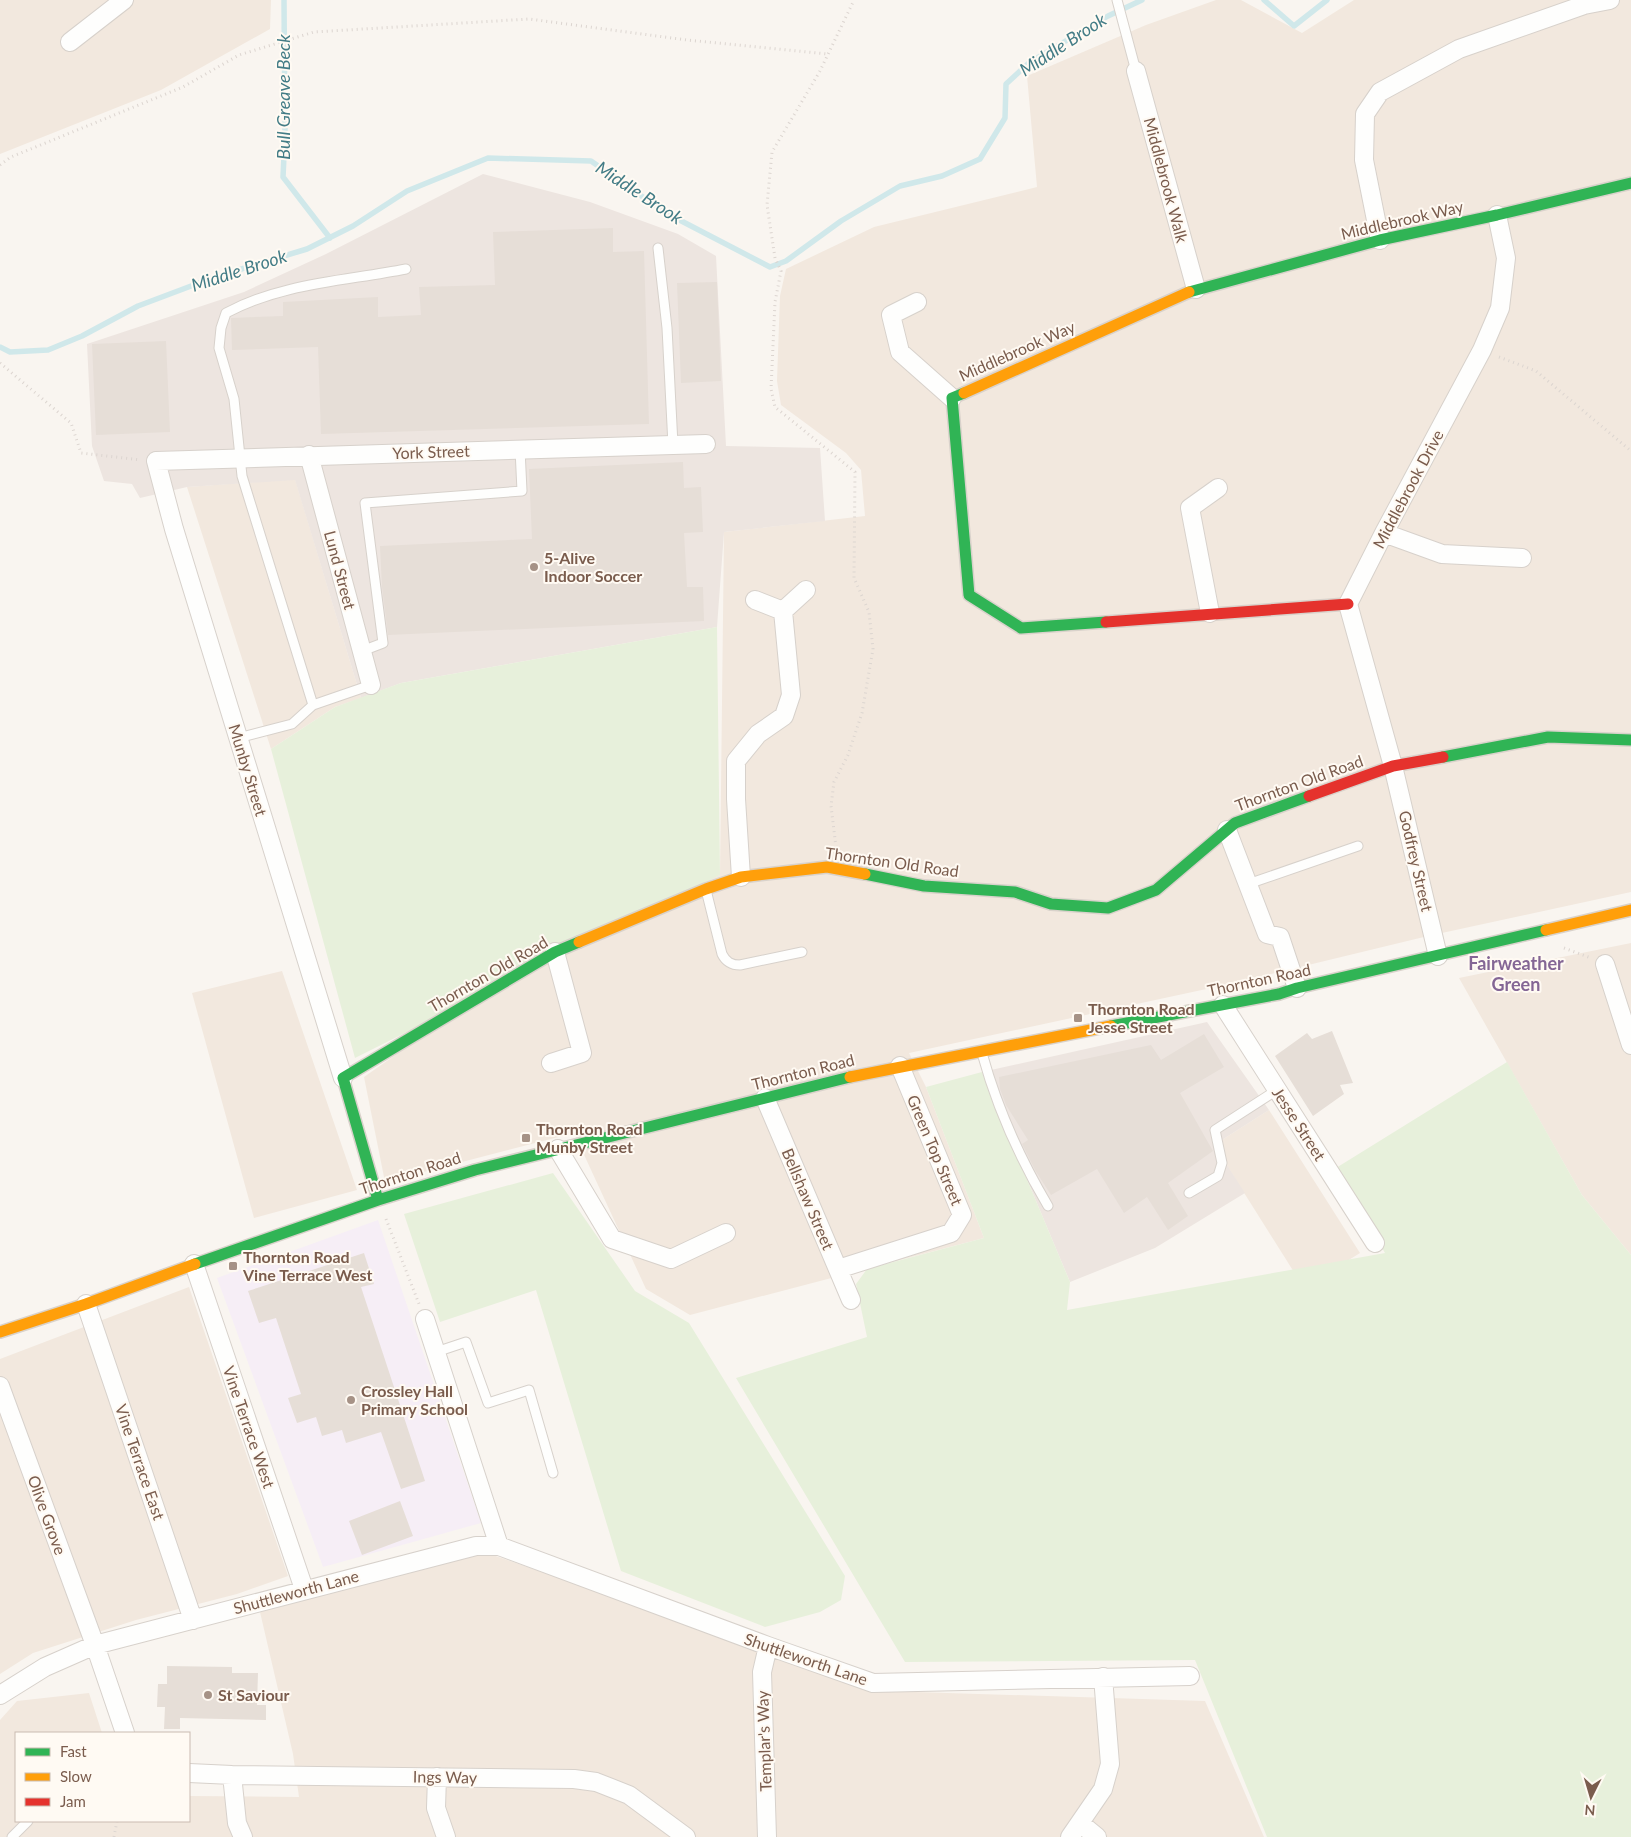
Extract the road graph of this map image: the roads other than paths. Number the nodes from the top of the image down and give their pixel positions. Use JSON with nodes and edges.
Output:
{"nodes":[{"id":1,"x":124,"y":0,"type":"edge"},
{"id":2,"x":1118,"y":0,"type":"edge"},
{"id":3,"x":1610,"y":0,"type":"edge"},
{"id":4,"x":70,"y":42,"type":"dead end"},
{"id":5,"x":1136,"y":71,"type":"joint"},
{"id":6,"x":1631,"y":183,"type":"edge"},
{"id":7,"x":1497,"y":215,"type":"junction"},
{"id":8,"x":1380,"y":240,"type":"junction"},
{"id":9,"x":658,"y":248,"type":"dead end"},
{"id":10,"x":406,"y":269,"type":"dead end"},
{"id":11,"x":1196,"y":289,"type":"junction"},
{"id":12,"x":917,"y":302,"type":"dead end"},
{"id":13,"x":952,"y":398,"type":"junction"},
{"id":14,"x":706,"y":444,"type":"dead end"},
{"id":15,"x":673,"y":445,"type":"junction"},
{"id":16,"x":520,"y":449,"type":"junction"},
{"id":17,"x":309,"y":455,"type":"junction"},
{"id":18,"x":240,"y":458,"type":"junction"},
{"id":19,"x":156,"y":461,"type":"joint"},
{"id":20,"x":1218,"y":488,"type":"dead end"},
{"id":21,"x":1384,"y":533,"type":"junction"},
{"id":22,"x":1522,"y":558,"type":"dead end"},
{"id":23,"x":806,"y":590,"type":"dead end"},
{"id":24,"x":755,"y":600,"type":"dead end"},
{"id":25,"x":1348,"y":604,"type":"junction"},
{"id":26,"x":783,"y":611,"type":"junction"},
{"id":27,"x":1210,"y":613,"type":"junction"},
{"id":28,"x":362,"y":651,"type":"junction"},
{"id":29,"x":371,"y":685,"type":"joint"},
{"id":30,"x":313,"y":705,"type":"junction"},
{"id":31,"x":238,"y":738,"type":"junction"},
{"id":32,"x":1631,"y":740,"type":"edge"},
{"id":33,"x":1393,"y":766,"type":"junction"},
{"id":34,"x":1227,"y":830,"type":"junction"},
{"id":35,"x":1358,"y":846,"type":"dead end"},
{"id":36,"x":741,"y":877,"type":"junction"},
{"id":37,"x":1248,"y":884,"type":"junction"},
{"id":38,"x":706,"y":889,"type":"junction"},
{"id":39,"x":1631,"y":910,"type":"edge"},
{"id":40,"x":555,"y":952,"type":"junction"},
{"id":41,"x":802,"y":952,"type":"dead end"},
{"id":42,"x":1438,"y":956,"type":"junction"},
{"id":43,"x":1605,"y":964,"type":"road end"},
{"id":44,"x":1297,"y":988,"type":"junction"},
{"id":45,"x":1223,"y":1004,"type":"junction"},
{"id":46,"x":1631,"y":1045,"type":"edge"},
{"id":47,"x":982,"y":1050,"type":"junction"},
{"id":48,"x":551,"y":1063,"type":"dead end"},
{"id":49,"x":900,"y":1066,"type":"junction"},
{"id":50,"x":343,"y":1078,"type":"junction"},
{"id":51,"x":1277,"y":1090,"type":"junction"},
{"id":52,"x":765,"y":1098,"type":"junction"},
{"id":53,"x":558,"y":1149,"type":"junction"},
{"id":54,"x":1189,"y":1193,"type":"dead end"},
{"id":55,"x":378,"y":1200,"type":"junction"},
{"id":56,"x":1048,"y":1206,"type":"dead end"},
{"id":57,"x":726,"y":1233,"type":"dead end"},
{"id":58,"x":1375,"y":1243,"type":"dead end"},
{"id":59,"x":194,"y":1264,"type":"junction"},
{"id":60,"x":838,"y":1269,"type":"junction"},
{"id":61,"x":850,"y":1300,"type":"dead end"},
{"id":62,"x":86,"y":1304,"type":"junction"},
{"id":63,"x":424,"y":1319,"type":"road end"},
{"id":64,"x":0,"y":1332,"type":"edge"},
{"id":65,"x":436,"y":1352,"type":"junction"},
{"id":66,"x":0,"y":1386,"type":"edge"},
{"id":67,"x":553,"y":1474,"type":"dead end"},
{"id":68,"x":499,"y":1546,"type":"junction"},
{"id":69,"x":304,"y":1589,"type":"junction"},
{"id":70,"x":194,"y":1620,"type":"junction"},
{"id":71,"x":95,"y":1645,"type":"junction"},
{"id":72,"x":768,"y":1646,"type":"junction"},
{"id":73,"x":1190,"y":1676,"type":"dead end"},
{"id":74,"x":1103,"y":1677,"type":"junction"},
{"id":75,"x":0,"y":1695,"type":"edge"},
{"id":76,"x":124,"y":1732,"type":"edge"},
{"id":77,"x":190,"y":1773,"type":"edge"},
{"id":78,"x":232,"y":1775,"type":"junction"},
{"id":79,"x":437,"y":1777,"type":"junction"},
{"id":80,"x":27,"y":1822,"type":"edge"},
{"id":81,"x":1080,"y":1823,"type":"junction"},
{"id":82,"x":12,"y":1837,"type":"edge"},
{"id":83,"x":243,"y":1837,"type":"edge"},
{"id":84,"x":446,"y":1837,"type":"edge"},
{"id":85,"x":686,"y":1837,"type":"edge"},
{"id":86,"x":767,"y":1837,"type":"edge"},
{"id":87,"x":1070,"y":1837,"type":"edge"},
{"id":88,"x":1097,"y":1837,"type":"edge"}],
"edges":[{"from":1,"to":4,"type":"street"},
{"from":2,"to":5,"type":"lane"},
{"from":3,"to":8,"type":"street"},
{"from":5,"to":11,"type":"street","name":"Middlebrook Walk"},
{"from":6,"to":7,"type":"street","name":"Middlebrook Way"},
{"from":7,"to":8,"type":"street","name":"Middlebrook Way"},
{"from":7,"to":21,"type":"street","name":"Middlebrook Drive"},
{"from":8,"to":11,"type":"street","name":"Middlebrook Way"},
{"from":9,"to":15,"type":"lane"},
{"from":10,"to":18,"type":"lane"},
{"from":11,"to":13,"type":"street","name":"Middlebrook Way"},
{"from":12,"to":13,"type":"street"},
{"from":13,"to":27,"type":"street","name":"Middlebrook Way"},
{"from":14,"to":15,"type":"street","name":"York Street"},
{"from":15,"to":16,"type":"street","name":"York Street"},
{"from":16,"to":17,"type":"street","name":"York Street"},
{"from":16,"to":28,"type":"lane"},
{"from":17,"to":18,"type":"street","name":"York Street"},
{"from":17,"to":28,"type":"street","name":"Lund Street"},
{"from":18,"to":19,"type":"street","name":"York Street"},
{"from":18,"to":30,"type":"lane"},
{"from":19,"to":31,"type":"street","name":"Munby Street"},
{"from":20,"to":27,"type":"street"},
{"from":21,"to":22,"type":"street"},
{"from":21,"to":25,"type":"street","name":"Middlebrook Drive"},
{"from":23,"to":26,"type":"street"},
{"from":24,"to":26,"type":"street"},
{"from":25,"to":27,"type":"street","name":"Middlebrook Way"},
{"from":25,"to":33,"type":"street"},
{"from":26,"to":36,"type":"street"},
{"from":28,"to":29,"type":"street","name":"Lund Street"},
{"from":29,"to":30,"type":"lane"},
{"from":30,"to":31,"type":"lane"},
{"from":31,"to":50,"type":"street","name":"Munby Street"},
{"from":32,"to":33,"type":"street","name":"Thornton Old Road"},
{"from":33,"to":34,"type":"street","name":"Thornton Old Road"},
{"from":33,"to":42,"type":"street","name":"Godfrey Street"},
{"from":34,"to":36,"type":"street","name":"Thornton Old Road"},
{"from":34,"to":37,"type":"street"},
{"from":35,"to":37,"type":"lane"},
{"from":36,"to":38,"type":"street","name":"Thornton Old Road"},
{"from":37,"to":44,"type":"street"},
{"from":38,"to":40,"type":"street","name":"Thornton Old Road"},
{"from":38,"to":41,"type":"lane"},
{"from":39,"to":42,"type":"street","name":"Thornton Road"},
{"from":40,"to":48,"type":"street"},
{"from":40,"to":50,"type":"street","name":"Thornton Old Road"},
{"from":42,"to":44,"type":"street","name":"Thornton Road"},
{"from":43,"to":46,"type":"street"},
{"from":44,"to":45,"type":"street","name":"Thornton Road"},
{"from":45,"to":47,"type":"street","name":"Thornton Road"},
{"from":45,"to":51,"type":"street","name":"Jesse Street"},
{"from":47,"to":49,"type":"street","name":"Thornton Road"},
{"from":47,"to":56,"type":"lane"},
{"from":49,"to":52,"type":"street","name":"Thornton Road"},
{"from":49,"to":60,"type":"street","name":"Green Top Street"},
{"from":50,"to":55,"type":"street"},
{"from":51,"to":54,"type":"lane"},
{"from":51,"to":58,"type":"street","name":"Jesse Street"},
{"from":52,"to":53,"type":"street","name":"Thornton Road"},
{"from":52,"to":60,"type":"street","name":"Bellshaw Street"},
{"from":53,"to":55,"type":"street","name":"Thornton Road"},
{"from":53,"to":57,"type":"street"},
{"from":55,"to":59,"type":"street","name":"Thornton Road"},
{"from":59,"to":62,"type":"street","name":"Thornton Road"},
{"from":59,"to":69,"type":"street","name":"Vine Terrace West"},
{"from":60,"to":61,"type":"street","name":"Bellshaw Street"},
{"from":62,"to":64,"type":"street","name":"Thornton Road"},
{"from":62,"to":70,"type":"street","name":"Vine Terrace East"},
{"from":63,"to":65,"type":"street"},
{"from":65,"to":67,"type":"lane"},
{"from":65,"to":68,"type":"street"},
{"from":66,"to":71,"type":"street","name":"Olive Grove"},
{"from":68,"to":69,"type":"street","name":"Shuttleworth Lane"},
{"from":68,"to":72,"type":"street","name":"Shuttleworth Lane"},
{"from":69,"to":70,"type":"street","name":"Shuttleworth Lane"},
{"from":70,"to":71,"type":"street","name":"Shuttleworth Lane"},
{"from":71,"to":75,"type":"street","name":"Shuttleworth Lane"},
{"from":71,"to":76,"type":"street"},
{"from":72,"to":74,"type":"street","name":"Shuttleworth Lane"},
{"from":72,"to":86,"type":"street","name":"Templar's Way"},
{"from":73,"to":74,"type":"street","name":"Shuttleworth Lane"},
{"from":74,"to":81,"type":"street"},
{"from":77,"to":78,"type":"street","name":"Ings Way"},
{"from":78,"to":79,"type":"street","name":"Ings Way"},
{"from":78,"to":83,"type":"street"},
{"from":79,"to":84,"type":"street"},
{"from":79,"to":85,"type":"street","name":"Ings Way"},
{"from":80,"to":82,"type":"lane"},
{"from":81,"to":87,"type":"street"},
{"from":81,"to":88,"type":"street"}]}
